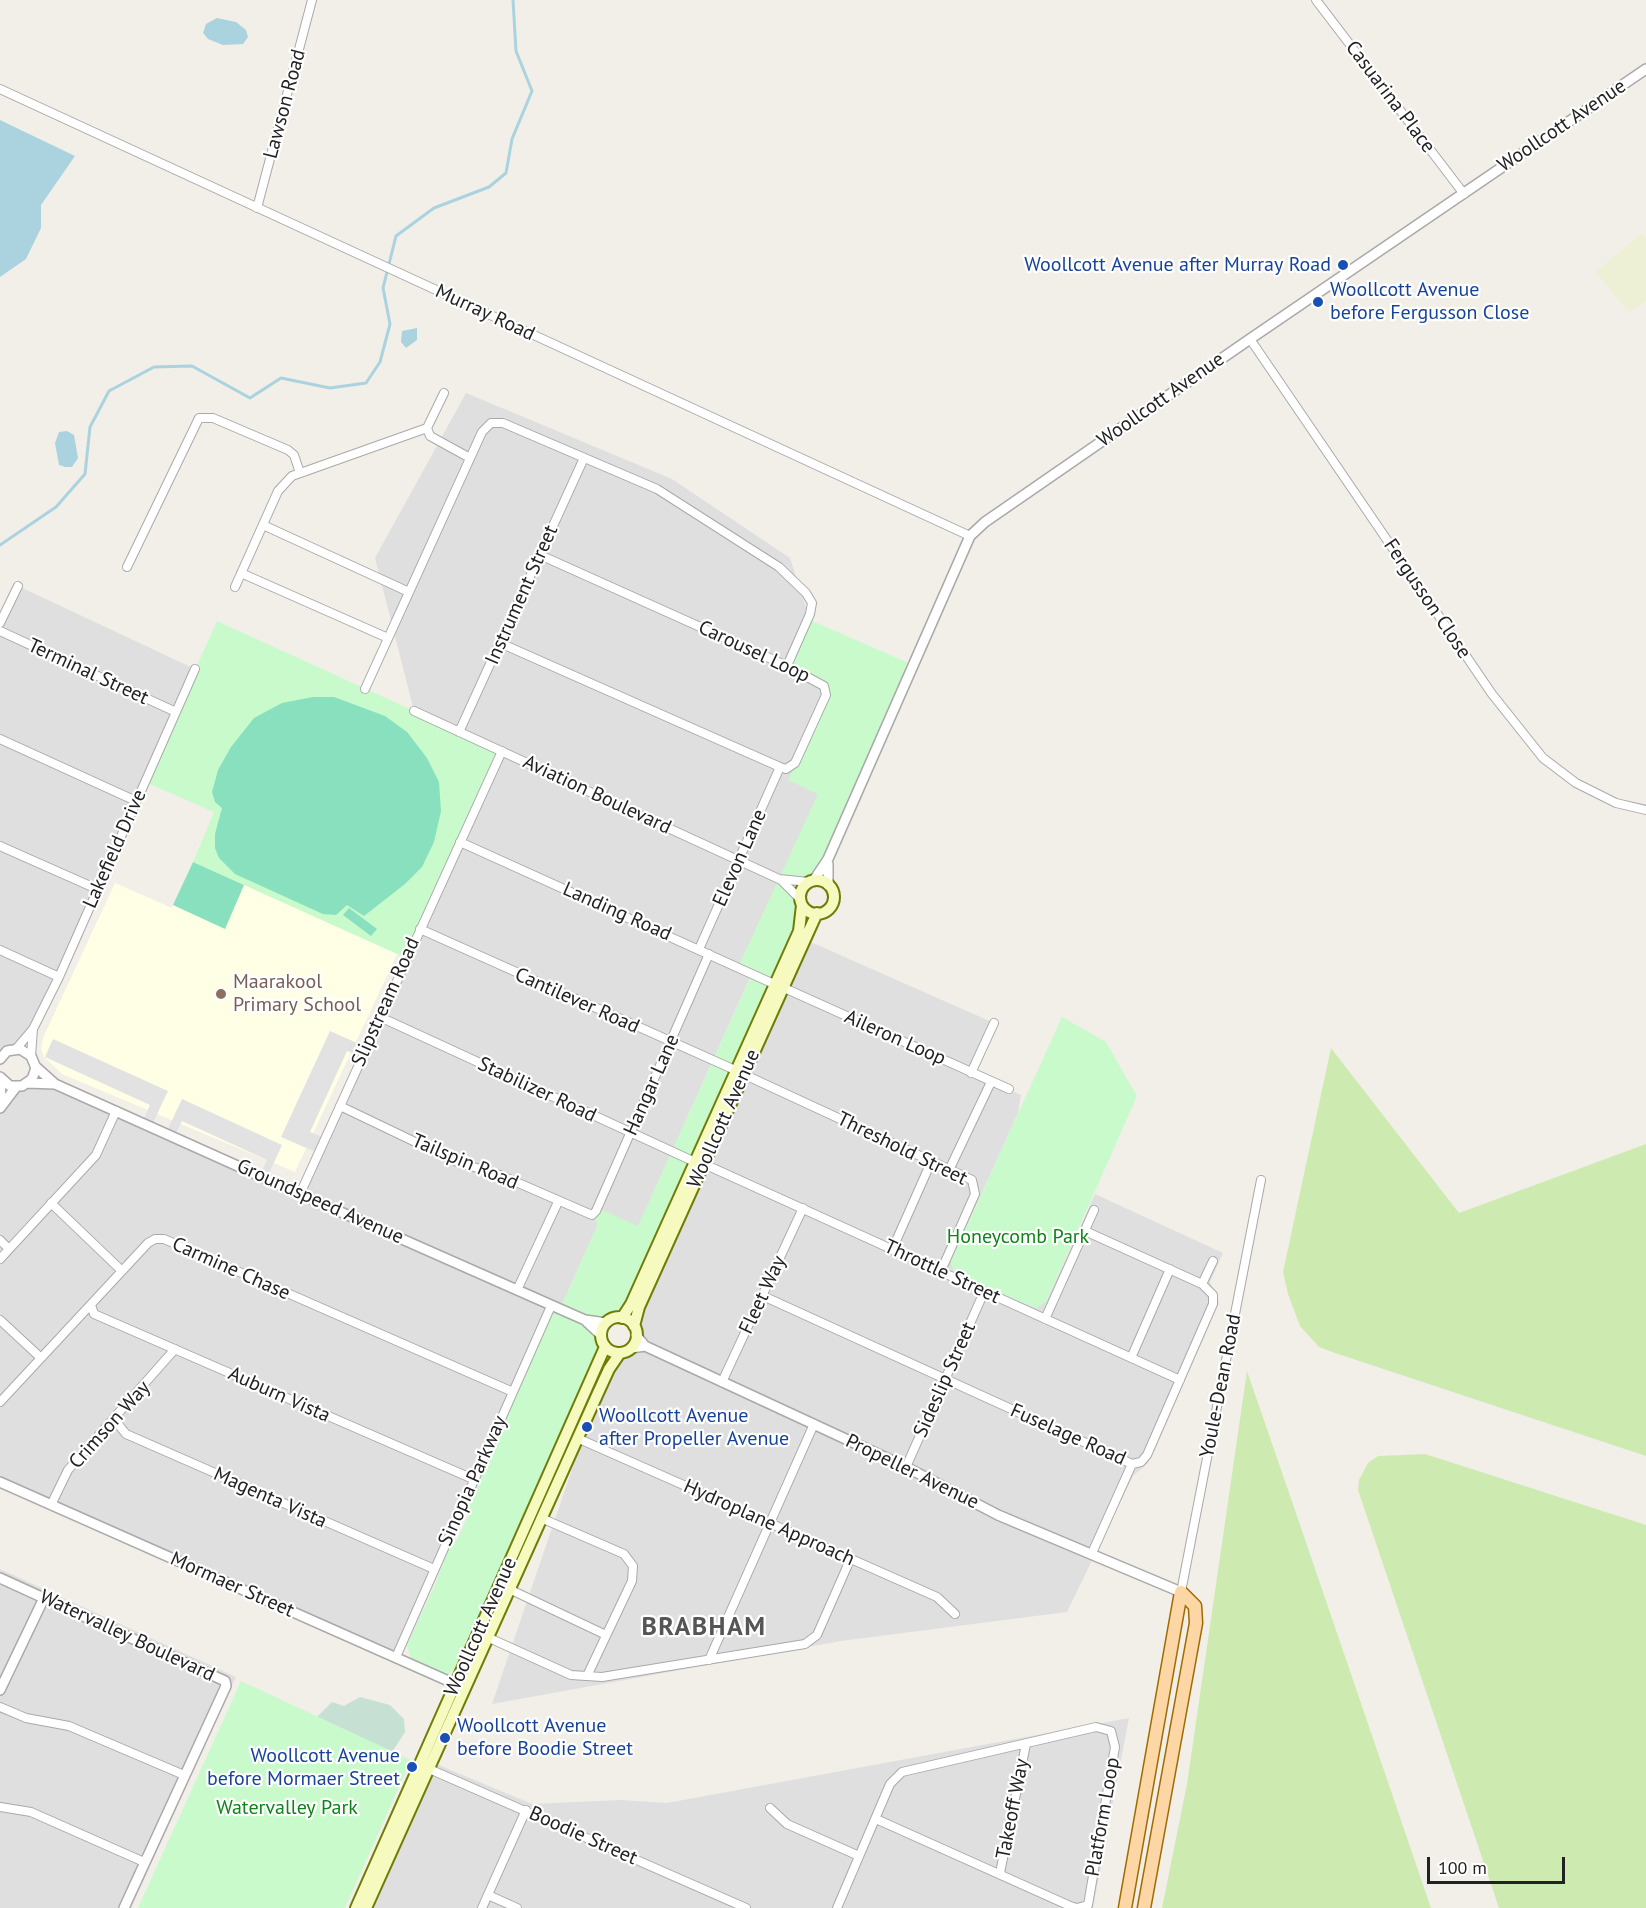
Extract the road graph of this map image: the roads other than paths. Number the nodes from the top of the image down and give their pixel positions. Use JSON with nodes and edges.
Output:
{"nodes":[{"id":1,"x":312,"y":0,"type":"edge"},
{"id":2,"x":1316,"y":0,"type":"edge"},
{"id":3,"x":1646,"y":69,"type":"edge"},
{"id":4,"x":0,"y":89,"type":"edge"},
{"id":5,"x":1464,"y":194,"type":"junction"},
{"id":6,"x":257,"y":208,"type":"junction"},
{"id":7,"x":1250,"y":339,"type":"junction"},
{"id":8,"x":444,"y":393,"type":"dead end"},
{"id":9,"x":427,"y":428,"type":"junction"},
{"id":10,"x":470,"y":458,"type":"junction"},
{"id":11,"x":584,"y":458,"type":"junction"},
{"id":12,"x":300,"y":473,"type":"junction"},
{"id":13,"x":263,"y":525,"type":"junction"},
{"id":14,"x":969,"y":536,"type":"junction"},
{"id":15,"x":540,"y":555,"type":"junction"},
{"id":16,"x":127,"y":567,"type":"dead end"},
{"id":17,"x":241,"y":573,"type":"junction"},
{"id":18,"x":18,"y":586,"type":"dead end"},
{"id":19,"x":235,"y":587,"type":"dead end"},
{"id":20,"x":409,"y":592,"type":"junction"},
{"id":21,"x":0,"y":623,"type":"edge"},
{"id":22,"x":0,"y":631,"type":"edge"},
{"id":23,"x":388,"y":638,"type":"junction"},
{"id":24,"x":500,"y":643,"type":"junction"},
{"id":25,"x":787,"y":666,"type":"junction"},
{"id":26,"x":195,"y":669,"type":"dead end"},
{"id":27,"x":365,"y":689,"type":"dead end"},
{"id":28,"x":414,"y":711,"type":"dead end"},
{"id":29,"x":176,"y":712,"type":"junction"},
{"id":30,"x":459,"y":732,"type":"junction"},
{"id":31,"x":0,"y":739,"type":"edge"},
{"id":32,"x":501,"y":751,"type":"junction"},
{"id":33,"x":780,"y":767,"type":"junction"},
{"id":34,"x":136,"y":801,"type":"junction"},
{"id":35,"x":1646,"y":810,"type":"edge"},
{"id":36,"x":460,"y":842,"type":"junction"},
{"id":37,"x":0,"y":846,"type":"edge"},
{"id":38,"x":828,"y":859,"type":"junction"},
{"id":39,"x":739,"y":860,"type":"junction"},
{"id":40,"x":780,"y":879,"type":"junction"},
{"id":41,"x":811,"y":881,"type":"junction"},
{"id":42,"x":828,"y":885,"type":"junction"},
{"id":43,"x":97,"y":889,"type":"junction"},
{"id":44,"x":801,"y":902,"type":"junction"},
{"id":45,"x":817,"y":913,"type":"junction"},
{"id":46,"x":420,"y":929,"type":"junction"},
{"id":47,"x":699,"y":949,"type":"junction"},
{"id":48,"x":0,"y":950,"type":"edge"},
{"id":49,"x":710,"y":954,"type":"junction"},
{"id":50,"x":59,"y":977,"type":"junction"},
{"id":51,"x":778,"y":986,"type":"junction"},
{"id":52,"x":380,"y":1017,"type":"junction"},
{"id":53,"x":994,"y":1023,"type":"dead end"},
{"id":54,"x":33,"y":1029,"type":"junction"},
{"id":55,"x":670,"y":1043,"type":"junction"},
{"id":56,"x":6,"y":1052,"type":"edge"},
{"id":57,"x":31,"y":1056,"type":"junction"},
{"id":58,"x":35,"y":1066,"type":"junction"},
{"id":59,"x":739,"y":1072,"type":"junction"},
{"id":60,"x":971,"y":1073,"type":"junction"},
{"id":61,"x":0,"y":1078,"type":"edge"},
{"id":62,"x":991,"y":1082,"type":"junction"},
{"id":63,"x":27,"y":1083,"type":"junction"},
{"id":64,"x":55,"y":1084,"type":"junction"},
{"id":65,"x":16,"y":1087,"type":"junction"},
{"id":66,"x":1009,"y":1089,"type":"dead end"},
{"id":67,"x":340,"y":1106,"type":"junction"},
{"id":68,"x":0,"y":1108,"type":"edge"},
{"id":69,"x":116,"y":1111,"type":"junction"},
{"id":70,"x":630,"y":1133,"type":"junction"},
{"id":71,"x":932,"y":1160,"type":"junction"},
{"id":72,"x":700,"y":1163,"type":"junction"},
{"id":73,"x":950,"y":1168,"type":"junction"},
{"id":74,"x":1261,"y":1180,"type":"dead end"},
{"id":75,"x":300,"y":1194,"type":"junction"},
{"id":76,"x":558,"y":1202,"type":"junction"},
{"id":77,"x":51,"y":1203,"type":"junction"},
{"id":78,"x":803,"y":1208,"type":"junction"},
{"id":79,"x":1094,"y":1210,"type":"dead end"},
{"id":80,"x":592,"y":1215,"type":"joint"},
{"id":81,"x":1085,"y":1231,"type":"junction"},
{"id":82,"x":0,"y":1240,"type":"edge"},
{"id":83,"x":9,"y":1249,"type":"junction"},
{"id":84,"x":892,"y":1250,"type":"junction"},
{"id":85,"x":0,"y":1258,"type":"edge"},
{"id":86,"x":1213,"y":1261,"type":"dead end"},
{"id":87,"x":1170,"y":1269,"type":"junction"},
{"id":88,"x":122,"y":1271,"type":"junction"},
{"id":89,"x":941,"y":1271,"type":"junction"},
{"id":90,"x":1202,"y":1284,"type":"junction"},
{"id":91,"x":517,"y":1290,"type":"junction"},
{"id":92,"x":984,"y":1293,"type":"junction"},
{"id":93,"x":763,"y":1296,"type":"junction"},
{"id":94,"x":91,"y":1305,"type":"junction"},
{"id":95,"x":551,"y":1306,"type":"junction"},
{"id":96,"x":622,"y":1318,"type":"junction"},
{"id":97,"x":1045,"y":1319,"type":"junction"},
{"id":98,"x":0,"y":1320,"type":"edge"},
{"id":99,"x":585,"y":1320,"type":"junction"},
{"id":100,"x":606,"y":1323,"type":"junction"},
{"id":101,"x":635,"y":1330,"type":"junction"},
{"id":102,"x":601,"y":1335,"type":"junction"},
{"id":103,"x":645,"y":1346,"type":"junction"},
{"id":104,"x":605,"y":1347,"type":"junction"},
{"id":105,"x":175,"y":1349,"type":"junction"},
{"id":106,"x":626,"y":1351,"type":"junction"},
{"id":107,"x":41,"y":1358,"type":"junction"},
{"id":108,"x":1131,"y":1358,"type":"junction"},
{"id":109,"x":945,"y":1379,"type":"junction"},
{"id":110,"x":1180,"y":1380,"type":"junction"},
{"id":111,"x":722,"y":1382,"type":"junction"},
{"id":112,"x":513,"y":1392,"type":"junction"},
{"id":113,"x":0,"y":1402,"type":"edge"},
{"id":114,"x":117,"y":1416,"type":"junction"},
{"id":115,"x":814,"y":1424,"type":"junction"},
{"id":116,"x":578,"y":1438,"type":"junction"},
{"id":117,"x":1132,"y":1464,"type":"junction"},
{"id":118,"x":906,"y":1467,"type":"junction"},
{"id":119,"x":473,"y":1479,"type":"junction"},
{"id":120,"x":0,"y":1482,"type":"edge"},
{"id":121,"x":51,"y":1505,"type":"junction"},
{"id":122,"x":541,"y":1518,"type":"junction"},
{"id":123,"x":770,"y":1524,"type":"junction"},
{"id":124,"x":1092,"y":1553,"type":"junction"},
{"id":125,"x":850,"y":1560,"type":"junction"},
{"id":126,"x":434,"y":1569,"type":"junction"},
{"id":127,"x":0,"y":1578,"type":"edge"},
{"id":128,"x":508,"y":1589,"type":"junction"},
{"id":129,"x":1181,"y":1592,"type":"junction"},
{"id":130,"x":44,"y":1598,"type":"junction"},
{"id":131,"x":955,"y":1614,"type":"dead end"},
{"id":132,"x":606,"y":1635,"type":"junction"},
{"id":133,"x":487,"y":1637,"type":"junction"},
{"id":134,"x":396,"y":1657,"type":"junction"},
{"id":135,"x":709,"y":1660,"type":"junction"},
{"id":136,"x":587,"y":1676,"type":"junction"},
{"id":137,"x":3,"y":1677,"type":"edge"},
{"id":138,"x":460,"y":1685,"type":"junction"},
{"id":139,"x":0,"y":1690,"type":"edge"},
{"id":140,"x":0,"y":1707,"type":"edge"},
{"id":141,"x":1026,"y":1744,"type":"junction"},
{"id":142,"x":424,"y":1767,"type":"junction"},
{"id":143,"x":184,"y":1775,"type":"junction"},
{"id":144,"x":0,"y":1807,"type":"edge"},
{"id":145,"x":770,"y":1808,"type":"dead end"},
{"id":146,"x":526,"y":1810,"type":"junction"},
{"id":147,"x":876,"y":1819,"type":"junction"},
{"id":148,"x":859,"y":1856,"type":"junction"},
{"id":149,"x":144,"y":1862,"type":"junction"},
{"id":150,"x":1000,"y":1873,"type":"junction"},
{"id":151,"x":488,"y":1895,"type":"junction"},
{"id":152,"x":124,"y":1908,"type":"edge"},
{"id":153,"x":356,"y":1908,"type":"edge"},
{"id":154,"x":366,"y":1908,"type":"edge"},
{"id":155,"x":482,"y":1908,"type":"edge"},
{"id":156,"x":517,"y":1908,"type":"edge"},
{"id":157,"x":746,"y":1908,"type":"edge"},
{"id":158,"x":837,"y":1908,"type":"edge"},
{"id":159,"x":1125,"y":1908,"type":"edge"},
{"id":160,"x":1144,"y":1908,"type":"edge"}],
"edges":[{"from":1,"to":6,"type":"street","name":"Lawson Road"},
{"from":2,"to":5,"type":"street","name":"Casuarina Place"},
{"from":3,"to":5,"type":"street","name":"Woollcott Avenue"},
{"from":4,"to":6,"type":"street","name":"Murray Road"},
{"from":5,"to":7,"type":"street","name":"Woollcott Avenue"},
{"from":6,"to":14,"type":"street","name":"Murray Road"},
{"from":7,"to":14,"type":"street","name":"Woollcott Avenue"},
{"from":7,"to":35,"type":"street","name":"Fergusson Close"},
{"from":8,"to":9,"type":"street"},
{"from":9,"to":10,"type":"street"},
{"from":9,"to":12,"type":"street"},
{"from":10,"to":11,"type":"street"},
{"from":10,"to":20,"type":"street"},
{"from":11,"to":15,"type":"street","name":"Instrument Street"},
{"from":11,"to":25,"type":"street"},
{"from":12,"to":13,"type":"street"},
{"from":12,"to":16,"type":"street"},
{"from":13,"to":17,"type":"street"},
{"from":13,"to":20,"type":"street"},
{"from":14,"to":38,"type":"street","name":"Woollcott Avenue"},
{"from":15,"to":24,"type":"street","name":"Instrument Street"},
{"from":15,"to":25,"type":"street","name":"Carousel Loop"},
{"from":17,"to":19,"type":"street"},
{"from":17,"to":23,"type":"street"},
{"from":18,"to":21,"type":"street"},
{"from":20,"to":23,"type":"street"},
{"from":22,"to":29,"type":"street","name":"Terminal Street"},
{"from":23,"to":27,"type":"street"},
{"from":24,"to":30,"type":"street","name":"Instrument Street"},
{"from":24,"to":33,"type":"street"},
{"from":25,"to":33,"type":"street","name":"Carousel Loop"},
{"from":26,"to":29,"type":"street","name":"Lakefield Drive"},
{"from":28,"to":30,"type":"street","name":"Aviation Boulevard"},
{"from":29,"to":34,"type":"street","name":"Lakefield Drive"},
{"from":30,"to":32,"type":"street","name":"Aviation Boulevard"},
{"from":31,"to":34,"type":"street"},
{"from":32,"to":36,"type":"street","name":"Slipstream Road"},
{"from":32,"to":39,"type":"street","name":"Aviation Boulevard"},
{"from":33,"to":39,"type":"street","name":"Elevon Lane"},
{"from":34,"to":43,"type":"street","name":"Lakefield Drive"},
{"from":36,"to":46,"type":"street","name":"Slipstream Road"},
{"from":36,"to":47,"type":"street","name":"Landing Road"},
{"from":37,"to":43,"type":"street"},
{"from":38,"to":41,"type":"street","name":"Woollcott Avenue"},
{"from":38,"to":42,"type":"street","name":"Woollcott Avenue"},
{"from":39,"to":40,"type":"street","name":"Aviation Boulevard"},
{"from":39,"to":47,"type":"street","name":"Elevon Lane"},
{"from":40,"to":41,"type":"street","name":"Aviation Boulevard"},
{"from":40,"to":44,"type":"street","name":"Aviation Boulevard"},
{"from":41,"to":42,"type":"main road"},
{"from":41,"to":44,"type":"main road","name":"Woollcott Avenue"},
{"from":42,"to":45,"type":"main road","name":"Woollcott Avenue"},
{"from":43,"to":50,"type":"street","name":"Lakefield Drive"},
{"from":44,"to":45,"type":"main road"},
{"from":44,"to":51,"type":"main road","name":"Woollcott Avenue"},
{"from":45,"to":51,"type":"main road","name":"Woollcott Avenue"},
{"from":46,"to":52,"type":"street","name":"Slipstream Road"},
{"from":46,"to":55,"type":"street","name":"Cantilever Road"},
{"from":47,"to":49,"type":"street","name":"Landing Road"},
{"from":48,"to":50,"type":"street"},
{"from":49,"to":51,"type":"street","name":"Landing Road"},
{"from":49,"to":55,"type":"street","name":"Hangar Lane"},
{"from":50,"to":54,"type":"street","name":"Lakefield Drive"},
{"from":51,"to":59,"type":"main road","name":"Woollcott Avenue"},
{"from":51,"to":60,"type":"street","name":"Aileron Loop"},
{"from":52,"to":67,"type":"street","name":"Slipstream Road"},
{"from":52,"to":70,"type":"street","name":"Stabilizer Road"},
{"from":53,"to":60,"type":"street"},
{"from":54,"to":56,"type":"street","name":"Lakefield Drive"},
{"from":54,"to":57,"type":"street","name":"Lakefield Drive"},
{"from":55,"to":59,"type":"street","name":"Cantilever Road"},
{"from":55,"to":70,"type":"street","name":"Hangar Lane"},
{"from":56,"to":57,"type":"street"},
{"from":57,"to":58,"type":"street"},
{"from":58,"to":63,"type":"street"},
{"from":58,"to":64,"type":"street","name":"Groundspeed Avenue"},
{"from":59,"to":71,"type":"street","name":"Threshold Street"},
{"from":59,"to":72,"type":"main road","name":"Woollcott Avenue"},
{"from":60,"to":62,"type":"street","name":"Aileron Loop"},
{"from":61,"to":65,"type":"street"},
{"from":61,"to":68,"type":"street"},
{"from":62,"to":66,"type":"street","name":"Aileron Loop"},
{"from":62,"to":73,"type":"street"},
{"from":63,"to":64,"type":"street","name":"Groundspeed Avenue"},
{"from":63,"to":65,"type":"street"},
{"from":64,"to":69,"type":"street","name":"Groundspeed Avenue"},
{"from":65,"to":68,"type":"street"},
{"from":67,"to":75,"type":"street","name":"Slipstream Road"},
{"from":67,"to":76,"type":"street","name":"Tailspin Road"},
{"from":69,"to":75,"type":"street","name":"Groundspeed Avenue"},
{"from":69,"to":77,"type":"street"},
{"from":70,"to":72,"type":"street","name":"Stabilizer Road"},
{"from":70,"to":80,"type":"street","name":"Hangar Lane"},
{"from":71,"to":73,"type":"street","name":"Threshold Street"},
{"from":71,"to":84,"type":"street"},
{"from":72,"to":78,"type":"street","name":"Throttle Street"},
{"from":72,"to":96,"type":"main road","name":"Woollcott Avenue"},
{"from":72,"to":101,"type":"main road","name":"Woollcott Avenue"},
{"from":73,"to":89,"type":"street","name":"Threshold Street"},
{"from":74,"to":129,"type":"street","name":"Youle-Dean Road"},
{"from":75,"to":91,"type":"street","name":"Groundspeed Avenue"},
{"from":76,"to":80,"type":"street","name":"Tailspin Road"},
{"from":76,"to":91,"type":"street"},
{"from":77,"to":83,"type":"street"},
{"from":77,"to":88,"type":"street"},
{"from":78,"to":84,"type":"street","name":"Throttle Street"},
{"from":78,"to":93,"type":"street","name":"Fleet Way"},
{"from":79,"to":81,"type":"street"},
{"from":81,"to":87,"type":"street"},
{"from":81,"to":97,"type":"street"},
{"from":82,"to":83,"type":"street"},
{"from":83,"to":85,"type":"street"},
{"from":84,"to":89,"type":"street","name":"Throttle Street"},
{"from":86,"to":90,"type":"street"},
{"from":87,"to":90,"type":"street"},
{"from":87,"to":108,"type":"street"},
{"from":88,"to":94,"type":"street","name":"Carmine Chase"},
{"from":88,"to":112,"type":"street","name":"Carmine Chase"},
{"from":89,"to":92,"type":"street","name":"Throttle Street"},
{"from":90,"to":110,"type":"street","name":"Fuselage Road"},
{"from":91,"to":95,"type":"street","name":"Groundspeed Avenue"},
{"from":92,"to":97,"type":"street","name":"Throttle Street"},
{"from":92,"to":109,"type":"street","name":"Sideslip Street"},
{"from":93,"to":109,"type":"street","name":"Fuselage Road"},
{"from":93,"to":111,"type":"street","name":"Fleet Way"},
{"from":94,"to":105,"type":"street","name":"Auburn Vista"},
{"from":94,"to":107,"type":"street","name":"Carmine Chase"},
{"from":95,"to":99,"type":"street","name":"Groundspeed Avenue"},
{"from":95,"to":112,"type":"street","name":"Sinopia Parkway"},
{"from":96,"to":100,"type":"main road"},
{"from":96,"to":101,"type":"main road"},
{"from":97,"to":108,"type":"street","name":"Throttle Street"},
{"from":98,"to":107,"type":"street"},
{"from":99,"to":100,"type":"street","name":"Groundspeed Avenue"},
{"from":99,"to":102,"type":"street","name":"Groundspeed Avenue"},
{"from":100,"to":102,"type":"main road"},
{"from":101,"to":103,"type":"street","name":"Propeller Avenue"},
{"from":101,"to":106,"type":"main road","name":"Woollcott Avenue"},
{"from":102,"to":104,"type":"main road"},
{"from":103,"to":106,"type":"street"},
{"from":103,"to":111,"type":"street","name":"Propeller Avenue"},
{"from":104,"to":106,"type":"main road"},
{"from":104,"to":138,"type":"main road","name":"Woollcott Avenue"},
{"from":105,"to":114,"type":"street","name":"Crimson Way"},
{"from":105,"to":119,"type":"street","name":"Auburn Vista"},
{"from":106,"to":116,"type":"main road","name":"Woollcott Avenue"},
{"from":107,"to":113,"type":"street","name":"Carmine Chase"},
{"from":108,"to":110,"type":"street","name":"Throttle Street"},
{"from":109,"to":117,"type":"street","name":"Fuselage Road"},
{"from":109,"to":118,"type":"street","name":"Sideslip Street"},
{"from":110,"to":117,"type":"street","name":"Fuselage Road"},
{"from":111,"to":115,"type":"street","name":"Propeller Avenue"},
{"from":112,"to":119,"type":"street","name":"Sinopia Parkway"},
{"from":114,"to":121,"type":"street","name":"Crimson Way"},
{"from":114,"to":126,"type":"street","name":"Magenta Vista"},
{"from":115,"to":118,"type":"street","name":"Propeller Avenue"},
{"from":115,"to":123,"type":"street"},
{"from":116,"to":122,"type":"main road","name":"Woollcott Avenue"},
{"from":116,"to":123,"type":"street","name":"Hydroplane Approach"},
{"from":117,"to":124,"type":"street"},
{"from":118,"to":124,"type":"street","name":"Propeller Avenue"},
{"from":119,"to":126,"type":"street","name":"Sinopia Parkway"},
{"from":120,"to":121,"type":"street","name":"Mormaer Street"},
{"from":121,"to":134,"type":"street","name":"Mormaer Street"},
{"from":122,"to":128,"type":"main road","name":"Woollcott Avenue"},
{"from":122,"to":132,"type":"street"},
{"from":123,"to":125,"type":"street","name":"Hydroplane Approach"},
{"from":123,"to":135,"type":"street"},
{"from":124,"to":129,"type":"street","name":"Propeller Avenue"},
{"from":125,"to":131,"type":"street","name":"Hydroplane Approach"},
{"from":125,"to":135,"type":"street"},
{"from":126,"to":134,"type":"street","name":"Sinopia Parkway"},
{"from":127,"to":130,"type":"street","name":"Watervalley Boulevard"},
{"from":128,"to":132,"type":"street"},
{"from":128,"to":133,"type":"main road","name":"Woollcott Avenue"},
{"from":129,"to":159,"type":"main road","name":"Youle-Dean Road"},
{"from":129,"to":160,"type":"main road"},
{"from":130,"to":137,"type":"street"},
{"from":130,"to":143,"type":"street","name":"Watervalley Boulevard"},
{"from":132,"to":136,"type":"street"},
{"from":133,"to":136,"type":"street"},
{"from":133,"to":138,"type":"main road","name":"Woollcott Avenue"},
{"from":134,"to":138,"type":"street","name":"Mormaer Street"},
{"from":135,"to":136,"type":"street"},
{"from":137,"to":139,"type":"street"},
{"from":138,"to":142,"type":"main road","name":"Woollcott Avenue"},
{"from":140,"to":143,"type":"street"},
{"from":141,"to":147,"type":"street","name":"Platform Loop"},
{"from":141,"to":150,"type":"street","name":"Takeoff Way"},
{"from":141,"to":150,"type":"street","name":"Platform Loop"},
{"from":142,"to":146,"type":"street","name":"Boodie Street"},
{"from":142,"to":153,"type":"main road","name":"Woollcott Avenue"},
{"from":142,"to":154,"type":"main road","name":"Woollcott Avenue"},
{"from":143,"to":149,"type":"street","name":"Watervalley Boulevard"},
{"from":144,"to":149,"type":"street"},
{"from":145,"to":148,"type":"street"},
{"from":146,"to":151,"type":"street"},
{"from":146,"to":157,"type":"street","name":"Boodie Street"},
{"from":147,"to":148,"type":"street","name":"Platform Loop"},
{"from":147,"to":150,"type":"street","name":"Platform Loop"},
{"from":148,"to":158,"type":"street","name":"Platform Loop"},
{"from":149,"to":152,"type":"street","name":"Watervalley Boulevard"},
{"from":151,"to":155,"type":"street"},
{"from":151,"to":156,"type":"street"}]}
